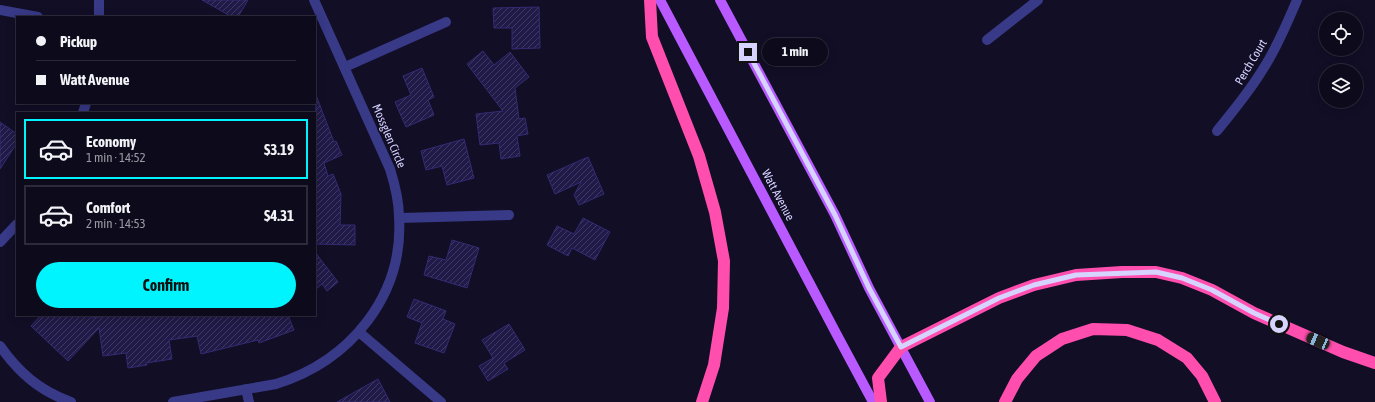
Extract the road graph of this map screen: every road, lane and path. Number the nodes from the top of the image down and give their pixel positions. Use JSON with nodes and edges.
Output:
{"nodes":[{"id":1,"x":99,"y":0,"type":"edge"},
{"id":2,"x":314,"y":0,"type":"edge"},
{"id":3,"x":650,"y":0,"type":"edge"},
{"id":4,"x":660,"y":0,"type":"edge"},
{"id":5,"x":720,"y":0,"type":"edge"},
{"id":6,"x":1038,"y":0,"type":"edge"},
{"id":7,"x":1297,"y":0,"type":"edge"},
{"id":8,"x":0,"y":10,"type":"edge"},
{"id":9,"x":33,"y":16,"type":"edge"},
{"id":10,"x":98,"y":16,"type":"edge"},
{"id":11,"x":446,"y":22,"type":"dead end"},
{"id":12,"x":987,"y":40,"type":"dead end"},
{"id":13,"x":345,"y":67,"type":"junction"},
{"id":14,"x":1217,"y":131,"type":"dead end"},
{"id":15,"x":509,"y":215,"type":"dead end"},
{"id":16,"x":400,"y":218,"type":"junction"},
{"id":17,"x":16,"y":225,"type":"edge"},
{"id":18,"x":0,"y":242,"type":"edge"},
{"id":19,"x":359,"y":332,"type":"junction"},
{"id":20,"x":0,"y":346,"type":"edge"},
{"id":21,"x":901,"y":347,"type":"junction"},
{"id":22,"x":1375,"y":363,"type":"edge"},
{"id":23,"x":246,"y":389,"type":"junction"},
{"id":24,"x":57,"y":400,"type":"edge"},
{"id":25,"x":71,"y":402,"type":"edge"},
{"id":26,"x":172,"y":402,"type":"edge"},
{"id":27,"x":249,"y":402,"type":"edge"},
{"id":28,"x":441,"y":402,"type":"edge"},
{"id":29,"x":702,"y":402,"type":"edge"},
{"id":30,"x":873,"y":402,"type":"edge"},
{"id":31,"x":881,"y":402,"type":"edge"},
{"id":32,"x":930,"y":402,"type":"edge"},
{"id":33,"x":1005,"y":402,"type":"edge"},
{"id":34,"x":1216,"y":402,"type":"edge"}],
"edges":[{"from":1,"to":10,"type":"street"},
{"from":2,"to":13,"type":"street","name":"Mossglen Circle"},
{"from":3,"to":29,"type":"highway"},
{"from":4,"to":30,"type":"main road","name":"Watt Avenue"},
{"from":5,"to":21,"type":"main road"},
{"from":6,"to":12,"type":"street"},
{"from":7,"to":14,"type":"street","name":"Perch Court"},
{"from":8,"to":9,"type":"street"},
{"from":11,"to":13,"type":"street"},
{"from":13,"to":16,"type":"street","name":"Mossglen Circle"},
{"from":15,"to":16,"type":"street"},
{"from":16,"to":19,"type":"street","name":"Mossglen Circle"},
{"from":17,"to":18,"type":"street"},
{"from":19,"to":23,"type":"street","name":"Mossglen Circle"},
{"from":19,"to":28,"type":"street"},
{"from":20,"to":24,"type":"street"},
{"from":21,"to":22,"type":"highway"},
{"from":21,"to":31,"type":"highway"},
{"from":21,"to":32,"type":"main road"},
{"from":23,"to":26,"type":"street","name":"Mossglen Circle"},
{"from":23,"to":27,"type":"street"},
{"from":24,"to":25,"type":"street"},
{"from":33,"to":34,"type":"highway"}]}
